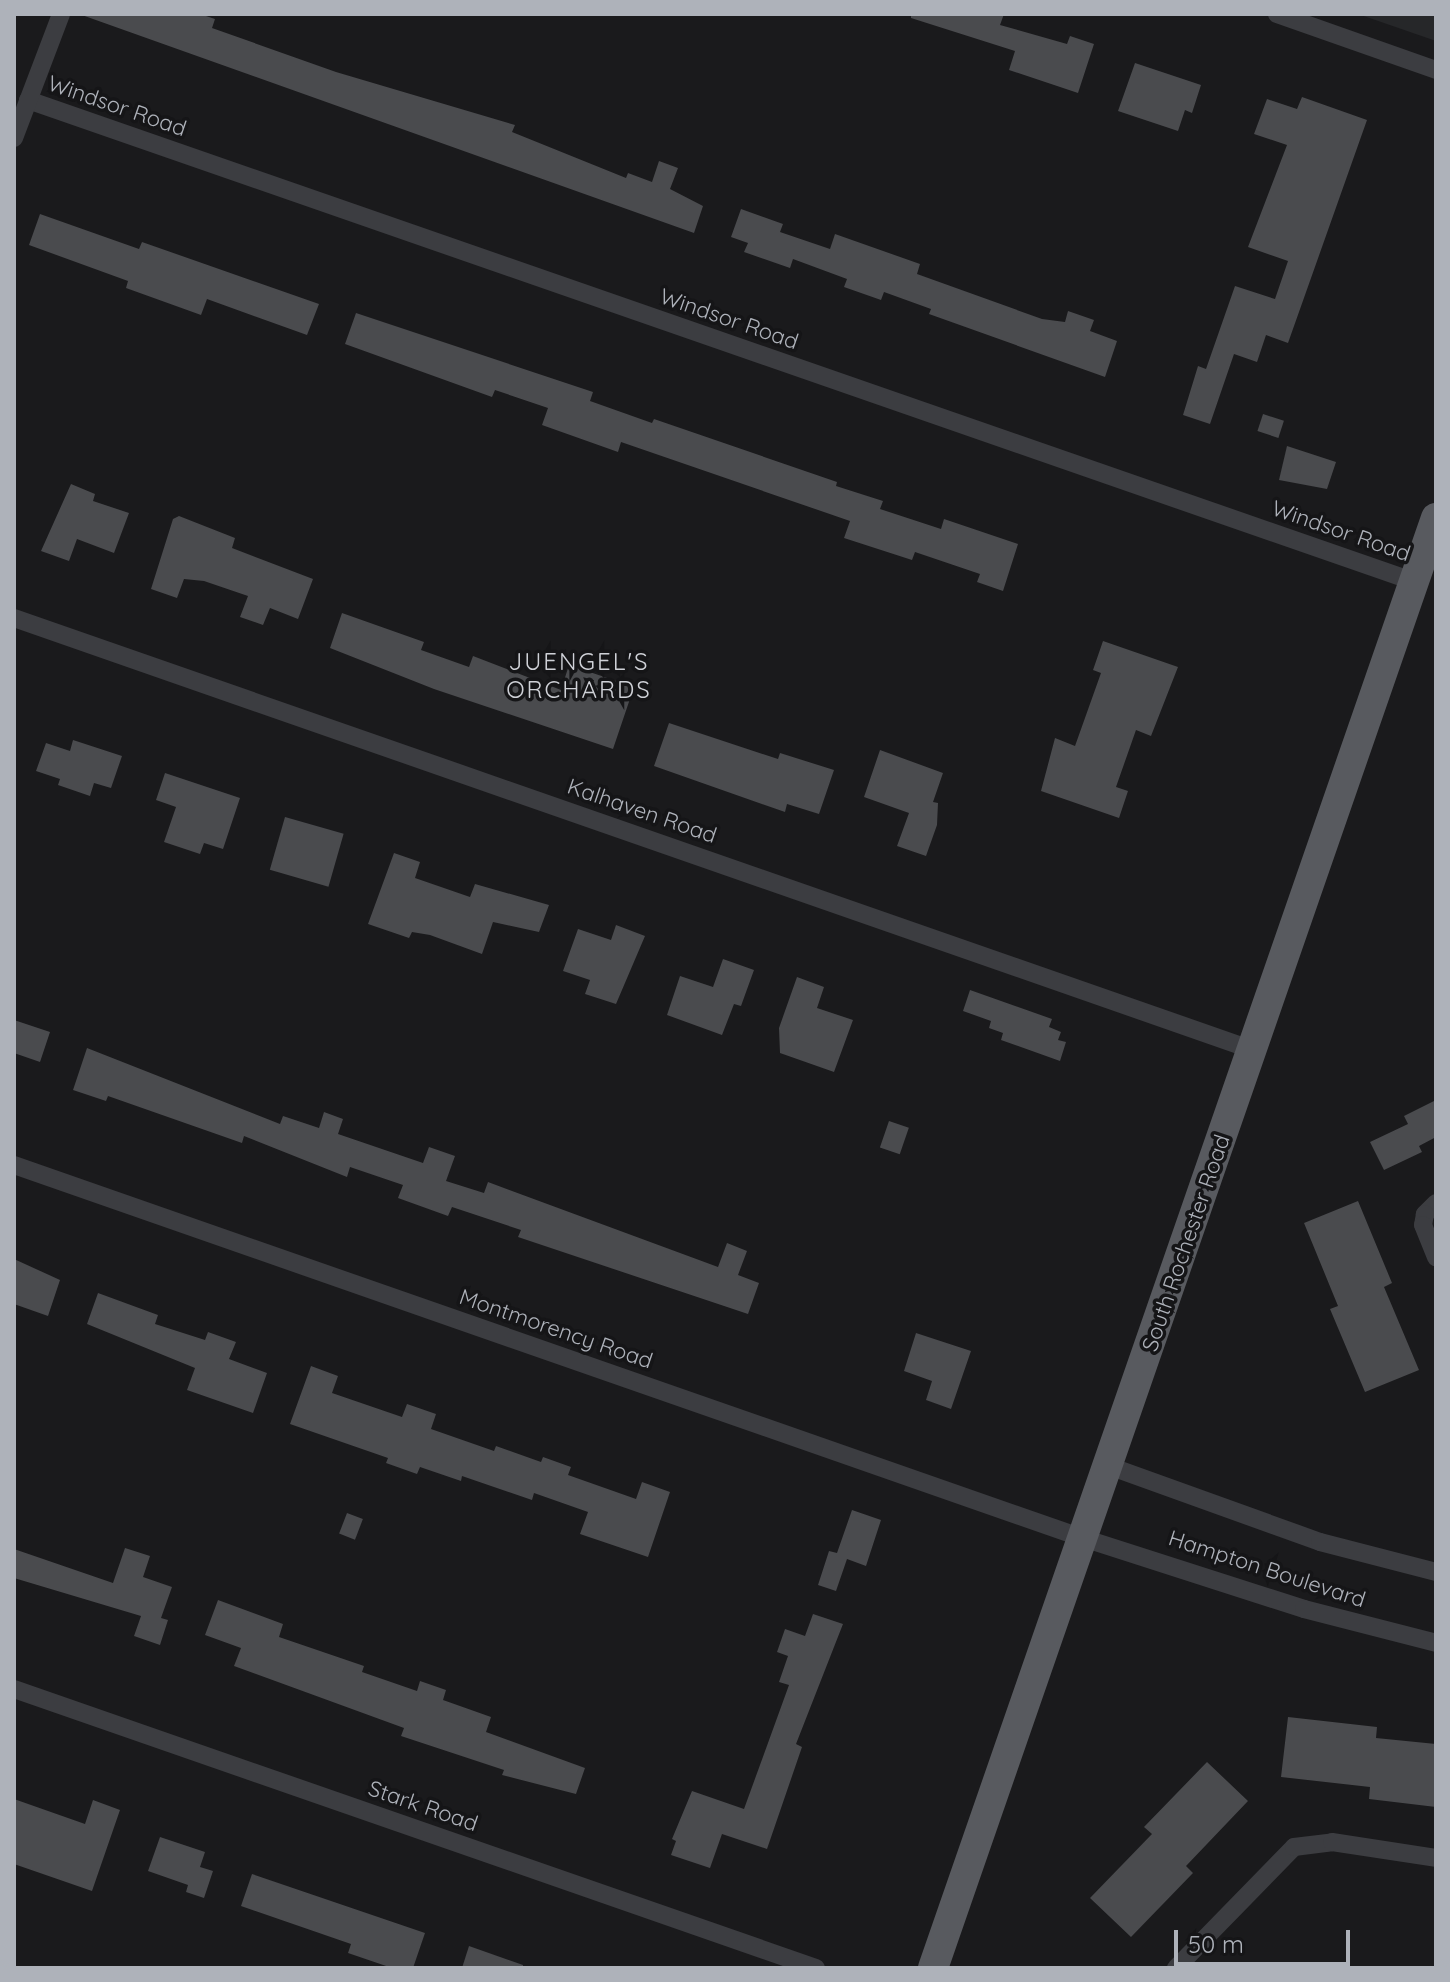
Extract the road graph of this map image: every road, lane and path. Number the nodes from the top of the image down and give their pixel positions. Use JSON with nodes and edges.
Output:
{"nodes":[{"id":1,"x":61,"y":14,"type":"edge"},
{"id":2,"x":1277,"y":14,"type":"edge"},
{"id":3,"x":1436,"y":70,"type":"edge"},
{"id":4,"x":28,"y":100,"type":"junction"},
{"id":5,"x":14,"y":138,"type":"edge"},
{"id":6,"x":1436,"y":518,"type":"edge"},
{"id":7,"x":1415,"y":582,"type":"junction"},
{"id":8,"x":14,"y":618,"type":"edge"},
{"id":9,"x":1253,"y":1050,"type":"junction"},
{"id":10,"x":14,"y":1165,"type":"edge"},
{"id":11,"x":1436,"y":1203,"type":"edge"},
{"id":12,"x":1436,"y":1257,"type":"edge"},
{"id":13,"x":1109,"y":1466,"type":"junction"},
{"id":14,"x":1083,"y":1538,"type":"junction"},
{"id":15,"x":1436,"y":1572,"type":"edge"},
{"id":16,"x":1436,"y":1643,"type":"edge"},
{"id":17,"x":14,"y":1689,"type":"edge"},
{"id":18,"x":1436,"y":1858,"type":"edge"},
{"id":19,"x":816,"y":1968,"type":"edge"},
{"id":20,"x":933,"y":1968,"type":"edge"},
{"id":21,"x":1176,"y":1968,"type":"edge"}],
"edges":[{"from":1,"to":4,"type":"street"},
{"from":2,"to":3,"type":"street"},
{"from":4,"to":5,"type":"street"},
{"from":4,"to":7,"type":"street","name":"Windsor Road"},
{"from":6,"to":7,"type":"main road","name":"South Rochester Road"},
{"from":7,"to":9,"type":"main road","name":"South Rochester Road"},
{"from":8,"to":9,"type":"street","name":"Kalhaven Road"},
{"from":9,"to":13,"type":"main road","name":"South Rochester Road"},
{"from":10,"to":14,"type":"street","name":"Montmorency Road"},
{"from":11,"to":12,"type":"street"},
{"from":13,"to":14,"type":"main road","name":"South Rochester Road"},
{"from":13,"to":15,"type":"street","name":"Hampton Boulevard"},
{"from":14,"to":16,"type":"street","name":"Hampton Boulevard"},
{"from":14,"to":20,"type":"main road","name":"South Rochester Road"},
{"from":17,"to":19,"type":"street","name":"Stark Road"},
{"from":18,"to":21,"type":"street"}]}
